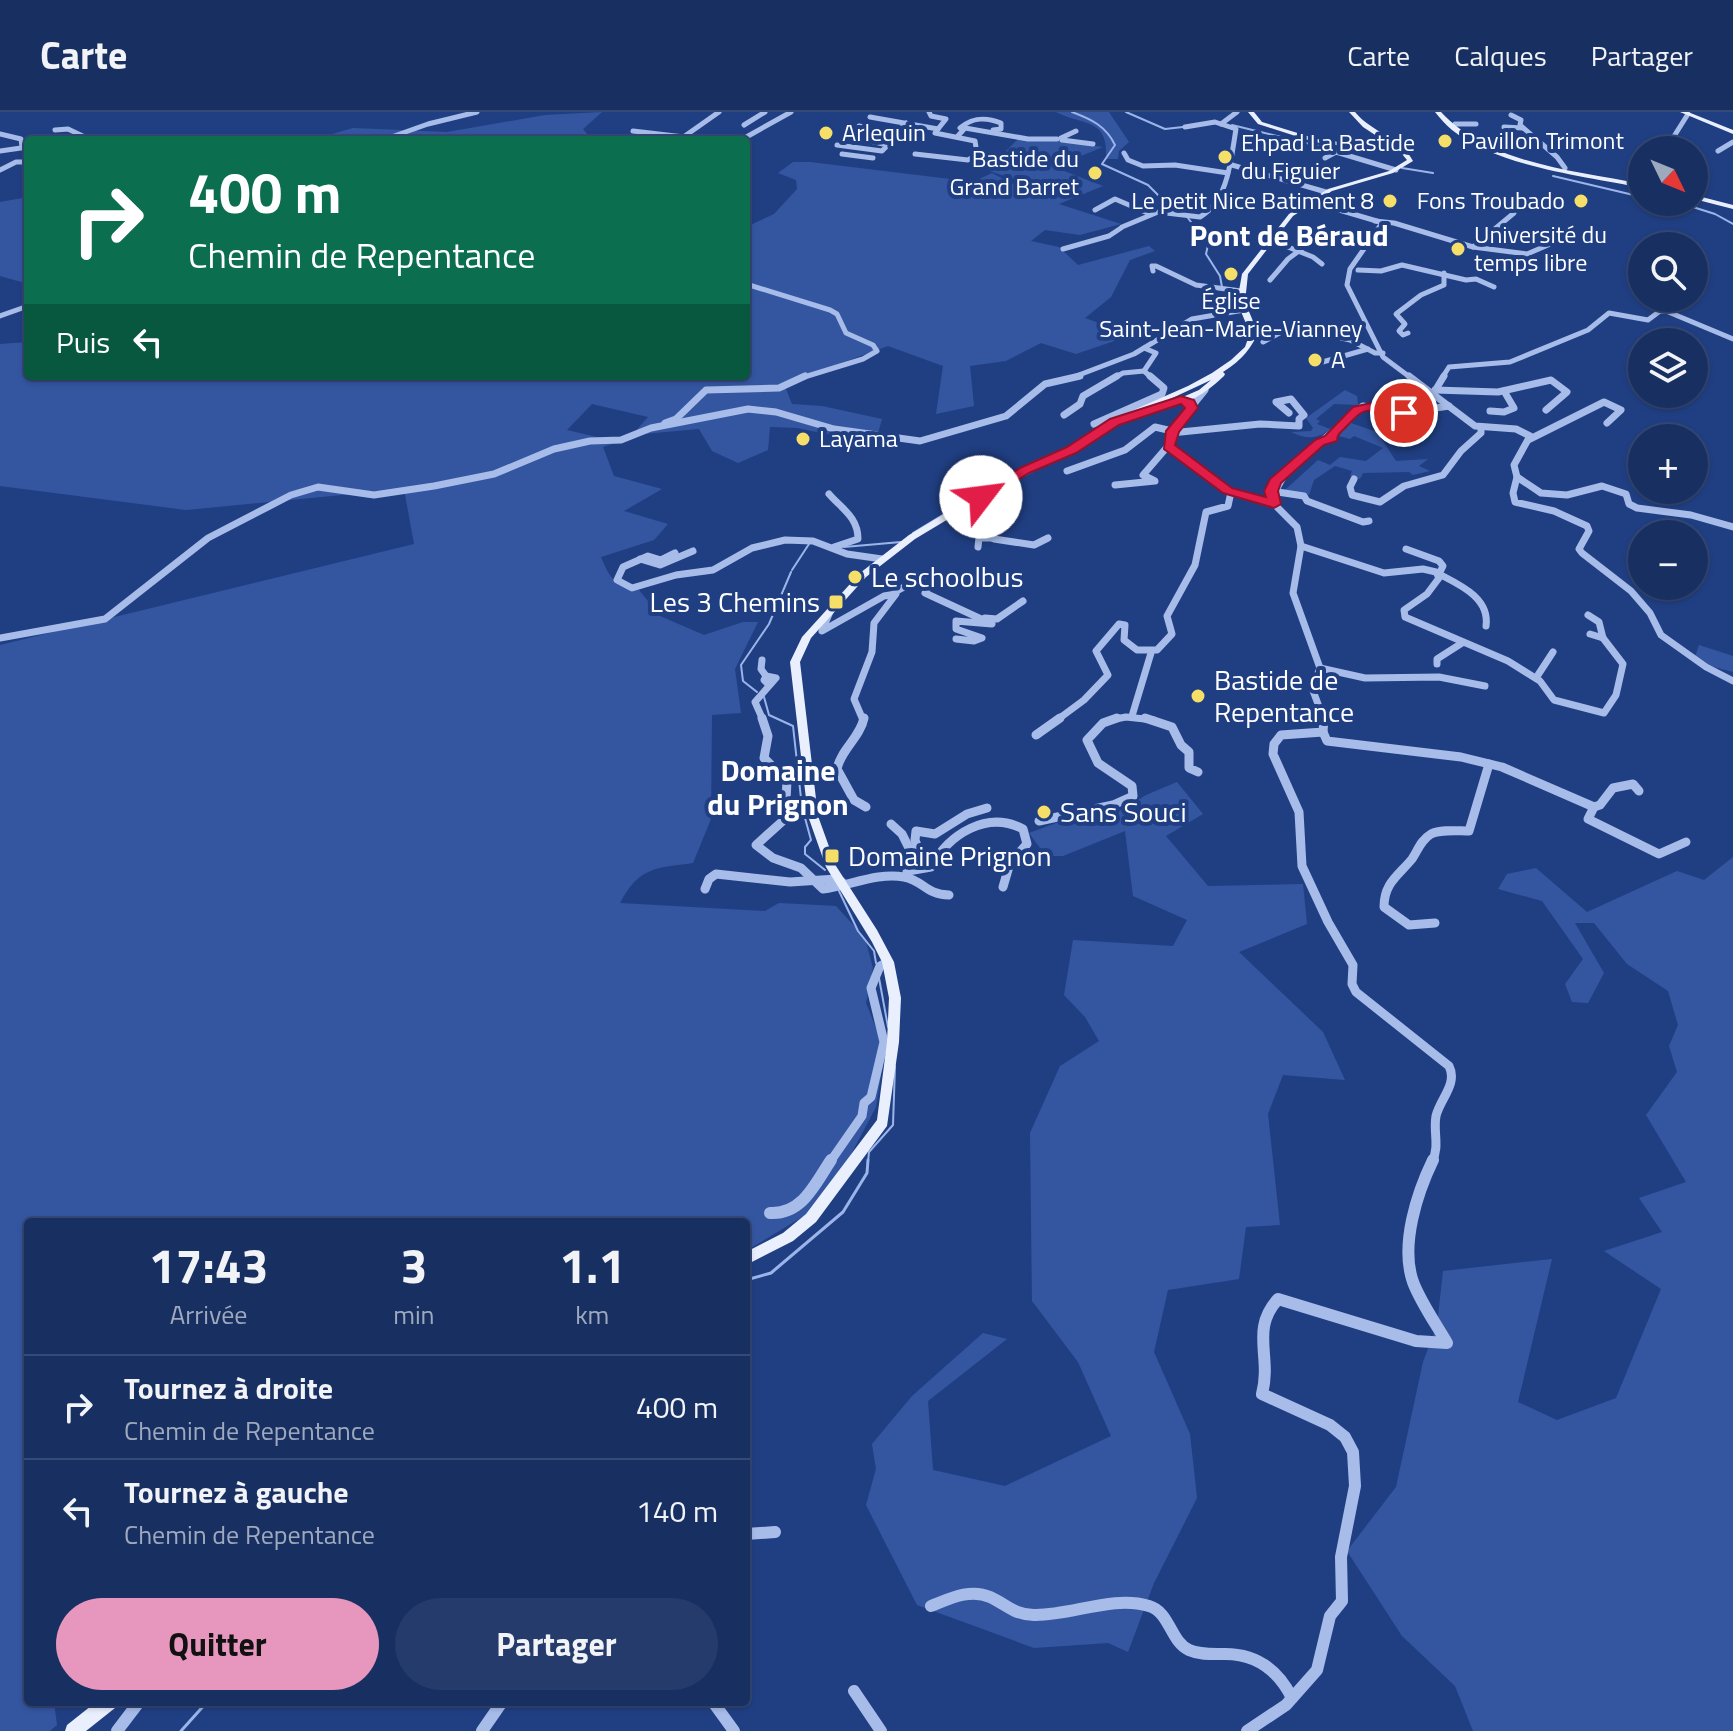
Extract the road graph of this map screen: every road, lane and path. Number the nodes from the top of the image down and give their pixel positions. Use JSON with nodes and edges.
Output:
{"nodes":[{"id":1,"x":477,"y":112,"type":"edge"},
{"id":2,"x":719,"y":112,"type":"edge"},
{"id":3,"x":765,"y":112,"type":"edge"},
{"id":4,"x":791,"y":112,"type":"edge"},
{"id":5,"x":876,"y":112,"type":"edge"},
{"id":6,"x":929,"y":112,"type":"edge"},
{"id":7,"x":1237,"y":112,"type":"edge"},
{"id":8,"x":1251,"y":112,"type":"edge"},
{"id":9,"x":1350,"y":112,"type":"edge"},
{"id":10,"x":1438,"y":112,"type":"edge"},
{"id":11,"x":1472,"y":112,"type":"edge"},
{"id":12,"x":1686,"y":113,"type":"edge"},
{"id":13,"x":1509,"y":114,"type":"edge"},
{"id":14,"x":870,"y":117,"type":"junction"},
{"id":15,"x":1501,"y":119,"type":"dead end"},
{"id":16,"x":906,"y":123,"type":"junction"},
{"id":17,"x":1071,"y":123,"type":"dead end"},
{"id":18,"x":1222,"y":123,"type":"junction"},
{"id":19,"x":1455,"y":124,"type":"dead end"},
{"id":20,"x":744,"y":125,"type":"dead end"},
{"id":21,"x":859,"y":126,"type":"junction"},
{"id":22,"x":1185,"y":127,"type":"dead end"},
{"id":23,"x":1504,"y":127,"type":"junction"},
{"id":24,"x":1523,"y":128,"type":"junction"},
{"id":25,"x":938,"y":129,"type":"junction"},
{"id":26,"x":55,"y":130,"type":"dead end"},
{"id":27,"x":992,"y":130,"type":"dead end"},
{"id":28,"x":633,"y":131,"type":"dead end"},
{"id":29,"x":1733,"y":131,"type":"edge"},
{"id":30,"x":0,"y":134,"type":"edge"},
{"id":31,"x":83,"y":136,"type":"edge"},
{"id":32,"x":393,"y":136,"type":"edge"},
{"id":33,"x":668,"y":136,"type":"edge"},
{"id":34,"x":685,"y":136,"type":"edge"},
{"id":35,"x":748,"y":136,"type":"edge"},
{"id":36,"x":1676,"y":136,"type":"edge"},
{"id":37,"x":954,"y":137,"type":"junction"},
{"id":38,"x":1060,"y":139,"type":"junction"},
{"id":39,"x":1733,"y":142,"type":"edge"},
{"id":40,"x":1093,"y":144,"type":"dead end"},
{"id":41,"x":24,"y":145,"type":"edge"},
{"id":42,"x":837,"y":145,"type":"dead end"},
{"id":43,"x":1539,"y":145,"type":"junction"},
{"id":44,"x":1393,"y":146,"type":"junction"},
{"id":45,"x":24,"y":147,"type":"edge"},
{"id":46,"x":1375,"y":150,"type":"junction"},
{"id":47,"x":1720,"y":150,"type":"dead end"},
{"id":48,"x":0,"y":151,"type":"edge"},
{"id":49,"x":1124,"y":153,"type":"dead end"},
{"id":50,"x":1403,"y":153,"type":"junction"},
{"id":51,"x":842,"y":154,"type":"dead end"},
{"id":52,"x":915,"y":154,"type":"dead end"},
{"id":53,"x":873,"y":158,"type":"dead end"},
{"id":54,"x":1325,"y":158,"type":"dead end"},
{"id":55,"x":24,"y":162,"type":"edge"},
{"id":56,"x":1232,"y":168,"type":"junction"},
{"id":57,"x":1565,"y":168,"type":"junction"},
{"id":58,"x":1398,"y":169,"type":"junction"},
{"id":59,"x":0,"y":170,"type":"edge"},
{"id":60,"x":1352,"y":182,"type":"junction"},
{"id":61,"x":1628,"y":183,"type":"edge"},
{"id":62,"x":1326,"y":192,"type":"junction"},
{"id":63,"x":1316,"y":200,"type":"junction"},
{"id":64,"x":1708,"y":201,"type":"edge"},
{"id":65,"x":1733,"y":207,"type":"edge"},
{"id":66,"x":1095,"y":210,"type":"dead end"},
{"id":67,"x":1150,"y":214,"type":"junction"},
{"id":68,"x":1512,"y":214,"type":"dead end"},
{"id":69,"x":1383,"y":222,"type":"junction"},
{"id":70,"x":1273,"y":241,"type":"junction"},
{"id":71,"x":1311,"y":242,"type":"dead end"},
{"id":72,"x":1555,"y":242,"type":"dead end"},
{"id":73,"x":1473,"y":247,"type":"junction"},
{"id":74,"x":1063,"y":249,"type":"dead end"},
{"id":75,"x":1299,"y":251,"type":"junction"},
{"id":76,"x":1322,"y":264,"type":"dead end"},
{"id":77,"x":1356,"y":268,"type":"junction"},
{"id":78,"x":1153,"y":271,"type":"dead end"},
{"id":79,"x":1444,"y":273,"type":"junction"},
{"id":80,"x":1270,"y":280,"type":"dead end"},
{"id":81,"x":750,"y":285,"type":"edge"},
{"id":82,"x":1494,"y":287,"type":"dead end"},
{"id":83,"x":1241,"y":291,"type":"junction"},
{"id":84,"x":24,"y":307,"type":"edge"},
{"id":85,"x":1244,"y":310,"type":"junction"},
{"id":86,"x":0,"y":316,"type":"edge"},
{"id":87,"x":1408,"y":333,"type":"dead end"},
{"id":88,"x":1733,"y":339,"type":"edge"},
{"id":89,"x":1251,"y":345,"type":"junction"},
{"id":90,"x":1378,"y":345,"type":"junction"},
{"id":91,"x":1144,"y":348,"type":"junction"},
{"id":92,"x":1368,"y":349,"type":"junction"},
{"id":93,"x":1383,"y":353,"type":"junction"},
{"id":94,"x":1312,"y":365,"type":"dead end"},
{"id":95,"x":1400,"y":369,"type":"junction"},
{"id":96,"x":1144,"y":371,"type":"junction"},
{"id":97,"x":1212,"y":377,"type":"junction"},
{"id":98,"x":1205,"y":390,"type":"junction"},
{"id":99,"x":1433,"y":390,"type":"junction"},
{"id":100,"x":1504,"y":391,"type":"junction"},
{"id":101,"x":1186,"y":395,"type":"junction"},
{"id":102,"x":1449,"y":406,"type":"junction"},
{"id":103,"x":1192,"y":407,"type":"junction"},
{"id":104,"x":1546,"y":410,"type":"dead end"},
{"id":105,"x":1134,"y":411,"type":"junction"},
{"id":106,"x":1490,"y":411,"type":"dead end"},
{"id":107,"x":1064,"y":415,"type":"dead end"},
{"id":108,"x":1607,"y":423,"type":"dead end"},
{"id":109,"x":1094,"y":424,"type":"dead end"},
{"id":110,"x":1260,"y":424,"type":"junction"},
{"id":111,"x":651,"y":428,"type":"junction"},
{"id":112,"x":1481,"y":428,"type":"junction"},
{"id":113,"x":1172,"y":432,"type":"junction"},
{"id":114,"x":1530,"y":439,"type":"junction"},
{"id":115,"x":1168,"y":446,"type":"junction"},
{"id":116,"x":1024,"y":471,"type":"junction"},
{"id":117,"x":1067,"y":471,"type":"dead end"},
{"id":118,"x":1517,"y":477,"type":"junction"},
{"id":119,"x":1354,"y":479,"type":"dead end"},
{"id":120,"x":1115,"y":485,"type":"dead end"},
{"id":121,"x":992,"y":491,"type":"junction"},
{"id":122,"x":1231,"y":492,"type":"junction"},
{"id":123,"x":829,"y":494,"type":"dead end"},
{"id":124,"x":1271,"y":498,"type":"junction"},
{"id":125,"x":973,"y":500,"type":"junction"},
{"id":126,"x":1369,"y":521,"type":"dead end"},
{"id":127,"x":1733,"y":527,"type":"edge"},
{"id":128,"x":992,"y":538,"type":"junction"},
{"id":129,"x":1048,"y":538,"type":"dead end"},
{"id":130,"x":1301,"y":546,"type":"junction"},
{"id":131,"x":834,"y":547,"type":"junction"},
{"id":132,"x":978,"y":547,"type":"dead end"},
{"id":133,"x":1406,"y":549,"type":"dead end"},
{"id":134,"x":693,"y":551,"type":"dead end"},
{"id":135,"x":675,"y":553,"type":"dead end"},
{"id":136,"x":640,"y":559,"type":"junction"},
{"id":137,"x":880,"y":561,"type":"junction"},
{"id":138,"x":1439,"y":574,"type":"junction"},
{"id":139,"x":895,"y":592,"type":"junction"},
{"id":140,"x":1023,"y":601,"type":"dead end"},
{"id":141,"x":832,"y":607,"type":"junction"},
{"id":142,"x":1588,"y":615,"type":"dead end"},
{"id":143,"x":978,"y":617,"type":"junction"},
{"id":144,"x":1486,"y":626,"type":"dead end"},
{"id":145,"x":1590,"y":634,"type":"dead end"},
{"id":146,"x":0,"y":638,"type":"edge"},
{"id":147,"x":1603,"y":638,"type":"junction"},
{"id":148,"x":956,"y":639,"type":"dead end"},
{"id":149,"x":1462,"y":643,"type":"junction"},
{"id":150,"x":1553,"y":652,"type":"dead end"},
{"id":151,"x":1151,"y":653,"type":"junction"},
{"id":152,"x":762,"y":660,"type":"dead end"},
{"id":153,"x":1437,"y":664,"type":"dead end"},
{"id":154,"x":1320,"y":668,"type":"junction"},
{"id":155,"x":1536,"y":678,"type":"junction"},
{"id":156,"x":1733,"y":681,"type":"edge"},
{"id":157,"x":1485,"y":686,"type":"dead end"},
{"id":158,"x":1132,"y":716,"type":"junction"},
{"id":159,"x":1323,"y":732,"type":"junction"},
{"id":160,"x":1036,"y":735,"type":"dead end"},
{"id":161,"x":1489,"y":764,"type":"junction"},
{"id":162,"x":1198,"y":772,"type":"dead end"},
{"id":163,"x":1639,"y":791,"type":"dead end"},
{"id":164,"x":866,"y":807,"type":"dead end"},
{"id":165,"x":1594,"y":807,"type":"junction"},
{"id":166,"x":987,"y":808,"type":"dead end"},
{"id":167,"x":1039,"y":821,"type":"dead end"},
{"id":168,"x":891,"y":824,"type":"dead end"},
{"id":169,"x":1686,"y":842,"type":"dead end"},
{"id":170,"x":907,"y":871,"type":"junction"},
{"id":171,"x":816,"y":883,"type":"junction"},
{"id":172,"x":839,"y":884,"type":"junction"},
{"id":173,"x":1003,"y":887,"type":"dead end"},
{"id":174,"x":705,"y":889,"type":"dead end"},
{"id":175,"x":949,"y":895,"type":"dead end"},
{"id":176,"x":1435,"y":923,"type":"dead end"},
{"id":177,"x":888,"y":962,"type":"junction"},
{"id":178,"x":888,"y":1042,"type":"junction"},
{"id":179,"x":770,"y":1213,"type":"dead end"},
{"id":180,"x":750,"y":1257,"type":"edge"},
{"id":181,"x":775,"y":1532,"type":"dead end"},
{"id":182,"x":750,"y":1534,"type":"edge"},
{"id":183,"x":931,"y":1606,"type":"dead end"},
{"id":184,"x":854,"y":1691,"type":"dead end"},
{"id":185,"x":1292,"y":1698,"type":"junction"},
{"id":186,"x":104,"y":1706,"type":"edge"},
{"id":187,"x":136,"y":1706,"type":"edge"},
{"id":188,"x":499,"y":1706,"type":"edge"},
{"id":189,"x":716,"y":1706,"type":"edge"},
{"id":190,"x":73,"y":1731,"type":"edge"},
{"id":191,"x":117,"y":1731,"type":"edge"},
{"id":192,"x":482,"y":1731,"type":"edge"},
{"id":193,"x":734,"y":1731,"type":"edge"},
{"id":194,"x":881,"y":1731,"type":"edge"},
{"id":195,"x":1247,"y":1731,"type":"edge"}],
"edges":[{"from":1,"to":32,"type":"street"},
{"from":2,"to":34,"type":"street"},
{"from":3,"to":20,"type":"street"},
{"from":4,"to":35,"type":"street"},
{"from":5,"to":14,"type":"street"},
{"from":6,"to":25,"type":"street"},
{"from":7,"to":18,"type":"street"},
{"from":8,"to":46,"type":"main road"},
{"from":9,"to":44,"type":"main road"},
{"from":10,"to":57,"type":"main road"},
{"from":11,"to":19,"type":"street"},
{"from":12,"to":29,"type":"main road"},
{"from":12,"to":36,"type":"street"},
{"from":13,"to":24,"type":"street"},
{"from":14,"to":16,"type":"street"},
{"from":14,"to":21,"type":"street"},
{"from":15,"to":23,"type":"street"},
{"from":16,"to":21,"type":"street"},
{"from":16,"to":25,"type":"street"},
{"from":17,"to":38,"type":"street"},
{"from":18,"to":22,"type":"street"},
{"from":18,"to":56,"type":"street"},
{"from":21,"to":42,"type":"street"},
{"from":23,"to":24,"type":"street"},
{"from":23,"to":43,"type":"street"},
{"from":24,"to":43,"type":"street"},
{"from":25,"to":37,"type":"street"},
{"from":26,"to":31,"type":"street"},
{"from":27,"to":37,"type":"street"},
{"from":28,"to":33,"type":"street"},
{"from":30,"to":41,"type":"street"},
{"from":37,"to":38,"type":"street"},
{"from":37,"to":52,"type":"street"},
{"from":38,"to":40,"type":"street"},
{"from":39,"to":47,"type":"street"},
{"from":43,"to":57,"type":"street"},
{"from":44,"to":46,"type":"main road"},
{"from":44,"to":50,"type":"main road"},
{"from":44,"to":58,"type":"main road"},
{"from":45,"to":48,"type":"street"},
{"from":46,"to":50,"type":"main road"},
{"from":49,"to":56,"type":"street"},
{"from":50,"to":58,"type":"main road"},
{"from":51,"to":53,"type":"street"},
{"from":54,"to":58,"type":"street"},
{"from":55,"to":59,"type":"street"},
{"from":56,"to":62,"type":"street"},
{"from":56,"to":67,"type":"street"},
{"from":57,"to":61,"type":"main road"},
{"from":58,"to":60,"type":"main road"},
{"from":60,"to":62,"type":"main road"},
{"from":60,"to":63,"type":"main road"},
{"from":62,"to":63,"type":"main road"},
{"from":63,"to":69,"type":"street"},
{"from":63,"to":70,"type":"main road"},
{"from":64,"to":65,"type":"main road"},
{"from":66,"to":67,"type":"street"},
{"from":67,"to":74,"type":"street"},
{"from":68,"to":73,"type":"street"},
{"from":69,"to":73,"type":"street"},
{"from":69,"to":77,"type":"street"},
{"from":70,"to":75,"type":"street"},
{"from":70,"to":83,"type":"main road"},
{"from":71,"to":75,"type":"street"},
{"from":72,"to":73,"type":"street"},
{"from":75,"to":76,"type":"street"},
{"from":75,"to":80,"type":"street"},
{"from":77,"to":79,"type":"street"},
{"from":77,"to":90,"type":"street"},
{"from":78,"to":83,"type":"street"},
{"from":79,"to":82,"type":"street"},
{"from":79,"to":87,"type":"street"},
{"from":81,"to":111,"type":"street"},
{"from":83,"to":85,"type":"main road"},
{"from":84,"to":86,"type":"street"},
{"from":85,"to":89,"type":"main road"},
{"from":85,"to":91,"type":"street"},
{"from":88,"to":99,"type":"street"},
{"from":89,"to":92,"type":"street"},
{"from":89,"to":97,"type":"main road"},
{"from":90,"to":93,"type":"street"},
{"from":90,"to":95,"type":"street"},
{"from":91,"to":96,"type":"street"},
{"from":91,"to":111,"type":"street"},
{"from":92,"to":93,"type":"street"},
{"from":92,"to":94,"type":"street"},
{"from":93,"to":95,"type":"street"},
{"from":95,"to":99,"type":"street"},
{"from":96,"to":105,"type":"street"},
{"from":96,"to":107,"type":"street"},
{"from":97,"to":98,"type":"main road"},
{"from":97,"to":101,"type":"main road"},
{"from":98,"to":101,"type":"main road"},
{"from":98,"to":103,"type":"street"},
{"from":99,"to":100,"type":"street"},
{"from":99,"to":102,"type":"street"},
{"from":100,"to":104,"type":"street"},
{"from":100,"to":106,"type":"street"},
{"from":101,"to":103,"type":"street"},
{"from":101,"to":105,"type":"main road"},
{"from":102,"to":112,"type":"street"},
{"from":102,"to":124,"type":"street"},
{"from":103,"to":113,"type":"street"},
{"from":105,"to":109,"type":"street"},
{"from":105,"to":116,"type":"main road"},
{"from":108,"to":114,"type":"street"},
{"from":110,"to":110,"type":"street"},
{"from":110,"to":113,"type":"street"},
{"from":111,"to":146,"type":"street"},
{"from":112,"to":114,"type":"street"},
{"from":112,"to":119,"type":"street"},
{"from":113,"to":115,"type":"street"},
{"from":113,"to":117,"type":"street"},
{"from":114,"to":118,"type":"street"},
{"from":115,"to":120,"type":"street"},
{"from":115,"to":122,"type":"street"},
{"from":116,"to":121,"type":"main road"},
{"from":116,"to":125,"type":"main road"},
{"from":118,"to":127,"type":"street"},
{"from":118,"to":156,"type":"street"},
{"from":121,"to":125,"type":"main road"},
{"from":121,"to":128,"type":"street"},
{"from":122,"to":124,"type":"street"},
{"from":122,"to":151,"type":"street"},
{"from":123,"to":131,"type":"street"},
{"from":124,"to":126,"type":"street"},
{"from":124,"to":130,"type":"street"},
{"from":125,"to":137,"type":"main road"},
{"from":128,"to":129,"type":"street"},
{"from":128,"to":132,"type":"street"},
{"from":130,"to":138,"type":"street"},
{"from":130,"to":154,"type":"street"},
{"from":131,"to":136,"type":"street"},
{"from":131,"to":137,"type":"street"},
{"from":133,"to":138,"type":"street"},
{"from":134,"to":136,"type":"street"},
{"from":135,"to":136,"type":"street"},
{"from":137,"to":141,"type":"main road"},
{"from":138,"to":144,"type":"street"},
{"from":138,"to":149,"type":"street"},
{"from":139,"to":141,"type":"street"},
{"from":139,"to":143,"type":"street"},
{"from":139,"to":164,"type":"street"},
{"from":140,"to":143,"type":"street"},
{"from":141,"to":172,"type":"main road"},
{"from":142,"to":147,"type":"street"},
{"from":143,"to":148,"type":"street"},
{"from":145,"to":147,"type":"street"},
{"from":147,"to":155,"type":"street"},
{"from":149,"to":153,"type":"street"},
{"from":149,"to":155,"type":"street"},
{"from":150,"to":155,"type":"street"},
{"from":151,"to":158,"type":"street"},
{"from":151,"to":160,"type":"street"},
{"from":152,"to":171,"type":"street"},
{"from":154,"to":157,"type":"street"},
{"from":154,"to":159,"type":"street"},
{"from":158,"to":162,"type":"street"},
{"from":158,"to":167,"type":"street"},
{"from":159,"to":161,"type":"street"},
{"from":159,"to":185,"type":"street"},
{"from":161,"to":165,"type":"street"},
{"from":161,"to":176,"type":"street"},
{"from":163,"to":165,"type":"street"},
{"from":165,"to":169,"type":"street"},
{"from":166,"to":170,"type":"street"},
{"from":168,"to":170,"type":"street"},
{"from":170,"to":172,"type":"street"},
{"from":170,"to":173,"type":"street"},
{"from":170,"to":175,"type":"street"},
{"from":171,"to":172,"type":"street"},
{"from":171,"to":174,"type":"street"},
{"from":172,"to":177,"type":"main road"},
{"from":177,"to":178,"type":"main road"},
{"from":177,"to":178,"type":"street"},
{"from":178,"to":179,"type":"street"},
{"from":178,"to":180,"type":"main road"},
{"from":181,"to":182,"type":"street"},
{"from":183,"to":185,"type":"street"},
{"from":184,"to":194,"type":"street"},
{"from":185,"to":195,"type":"street"},
{"from":186,"to":190,"type":"main road"},
{"from":187,"to":191,"type":"street"},
{"from":188,"to":192,"type":"street"},
{"from":189,"to":193,"type":"street"}]}
